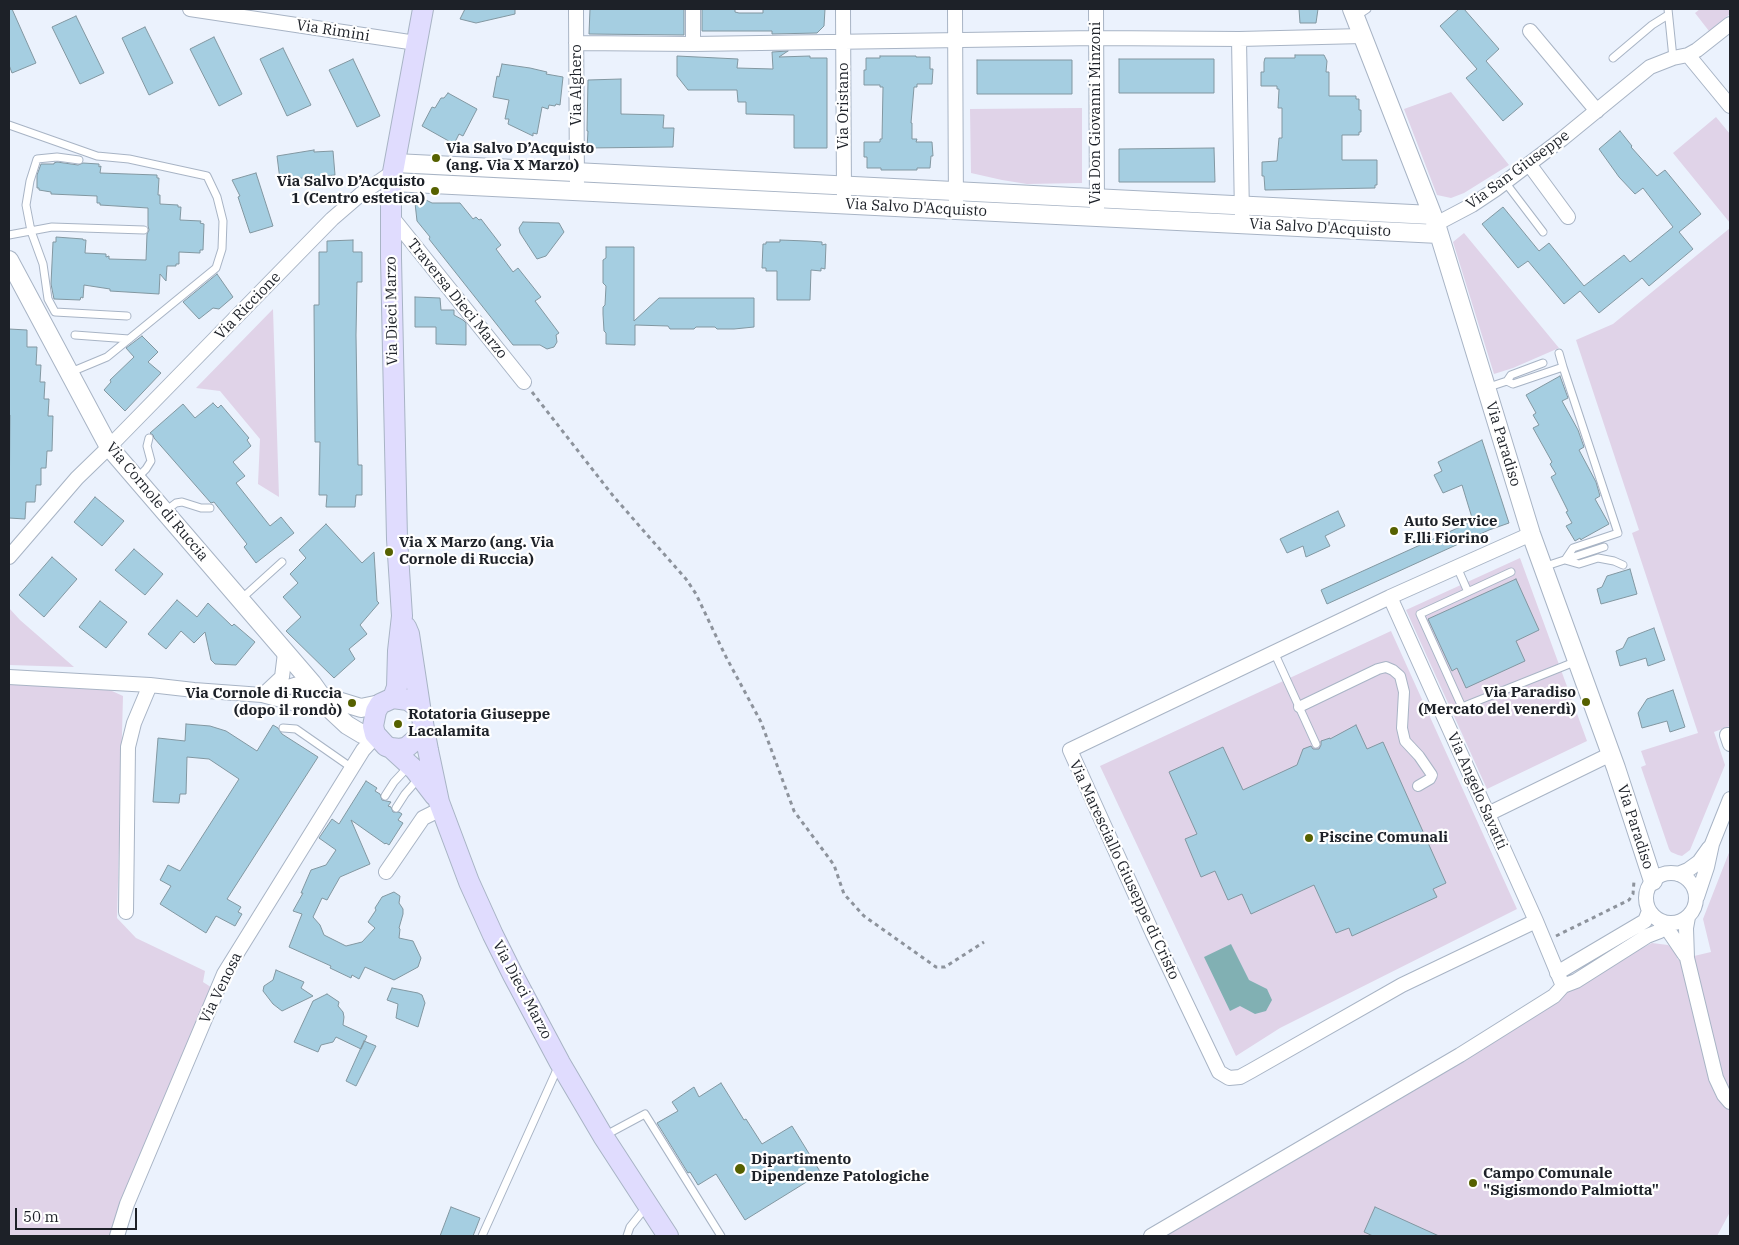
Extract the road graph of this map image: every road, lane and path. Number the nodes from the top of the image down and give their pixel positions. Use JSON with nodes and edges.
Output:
{"nodes":[{"id":1,"x":190,"y":9,"type":"edge"},
{"id":2,"x":423,"y":9,"type":"edge"},
{"id":3,"x":576,"y":9,"type":"edge"},
{"id":4,"x":693,"y":9,"type":"edge"},
{"id":5,"x":843,"y":9,"type":"edge"},
{"id":6,"x":955,"y":9,"type":"edge"},
{"id":7,"x":1096,"y":9,"type":"edge"},
{"id":8,"x":1358,"y":11,"type":"edge"},
{"id":9,"x":1668,"y":12,"type":"edge"},
{"id":10,"x":1730,"y":24,"type":"edge"},
{"id":11,"x":1530,"y":31,"type":"dead end"},
{"id":12,"x":1363,"y":36,"type":"junction"},
{"id":13,"x":1096,"y":38,"type":"junction"},
{"id":14,"x":1239,"y":39,"type":"junction"},
{"id":15,"x":955,"y":40,"type":"junction"},
{"id":16,"x":843,"y":42,"type":"junction"},
{"id":17,"x":416,"y":43,"type":"junction"},
{"id":18,"x":576,"y":43,"type":"junction"},
{"id":19,"x":693,"y":44,"type":"junction"},
{"id":20,"x":1688,"y":55,"type":"junction"},
{"id":21,"x":1613,"y":58,"type":"dead end"},
{"id":22,"x":1673,"y":58,"type":"junction"},
{"id":23,"x":1730,"y":106,"type":"edge"},
{"id":24,"x":1597,"y":111,"type":"junction"},
{"id":25,"x":9,"y":125,"type":"edge"},
{"id":26,"x":79,"y":160,"type":"dead end"},
{"id":27,"x":1529,"y":164,"type":"junction"},
{"id":28,"x":394,"y":172,"type":"junction"},
{"id":29,"x":577,"y":172,"type":"junction"},
{"id":30,"x":1505,"y":182,"type":"junction"},
{"id":31,"x":844,"y":186,"type":"junction"},
{"id":32,"x":577,"y":191,"type":"junction"},
{"id":33,"x":956,"y":191,"type":"junction"},
{"id":34,"x":1098,"y":198,"type":"junction"},
{"id":35,"x":843,"y":204,"type":"junction"},
{"id":36,"x":1242,"y":205,"type":"junction"},
{"id":37,"x":956,"y":210,"type":"junction"},
{"id":38,"x":391,"y":216,"type":"junction"},
{"id":39,"x":1568,"y":216,"type":"dead end"},
{"id":40,"x":1097,"y":217,"type":"junction"},
{"id":41,"x":1241,"y":224,"type":"junction"},
{"id":42,"x":1436,"y":224,"type":"junction"},
{"id":43,"x":144,"y":230,"type":"dead end"},
{"id":44,"x":31,"y":231,"type":"junction"},
{"id":45,"x":1544,"y":232,"type":"dead end"},
{"id":46,"x":9,"y":235,"type":"edge"},
{"id":47,"x":9,"y":260,"type":"edge"},
{"id":48,"x":127,"y":316,"type":"dead end"},
{"id":49,"x":75,"y":335,"type":"dead end"},
{"id":50,"x":129,"y":339,"type":"junction"},
{"id":51,"x":1559,"y":353,"type":"dead end"},
{"id":52,"x":1543,"y":363,"type":"dead end"},
{"id":53,"x":1564,"y":367,"type":"junction"},
{"id":54,"x":69,"y":373,"type":"junction"},
{"id":55,"x":1506,"y":381,"type":"junction"},
{"id":56,"x":524,"y":382,"type":"joint"},
{"id":57,"x":1486,"y":388,"type":"junction"},
{"id":58,"x":149,"y":438,"type":"dead end"},
{"id":59,"x":109,"y":448,"type":"junction"},
{"id":60,"x":136,"y":479,"type":"junction"},
{"id":61,"x":210,"y":508,"type":"dead end"},
{"id":62,"x":164,"y":512,"type":"junction"},
{"id":63,"x":1532,"y":534,"type":"junction"},
{"id":64,"x":1604,"y":547,"type":"dead end"},
{"id":65,"x":9,"y":557,"type":"edge"},
{"id":66,"x":1565,"y":560,"type":"junction"},
{"id":67,"x":282,"y":562,"type":"dead end"},
{"id":68,"x":1623,"y":565,"type":"dead end"},
{"id":69,"x":1457,"y":566,"type":"junction"},
{"id":70,"x":1543,"y":567,"type":"junction"},
{"id":71,"x":1511,"y":572,"type":"dead end"},
{"id":72,"x":1468,"y":592,"type":"junction"},
{"id":73,"x":1390,"y":597,"type":"junction"},
{"id":74,"x":240,"y":601,"type":"junction"},
{"id":75,"x":402,"y":616,"type":"junction"},
{"id":76,"x":1274,"y":652,"type":"junction"},
{"id":77,"x":285,"y":653,"type":"junction"},
{"id":78,"x":1577,"y":660,"type":"junction"},
{"id":79,"x":9,"y":677,"type":"edge"},
{"id":80,"x":150,"y":684,"type":"junction"},
{"id":81,"x":317,"y":690,"type":"junction"},
{"id":82,"x":262,"y":695,"type":"junction"},
{"id":83,"x":387,"y":701,"type":"junction"},
{"id":84,"x":1299,"y":707,"type":"junction"},
{"id":85,"x":422,"y":718,"type":"junction"},
{"id":86,"x":283,"y":728,"type":"dead end"},
{"id":87,"x":375,"y":734,"type":"junction"},
{"id":88,"x":1730,"y":735,"type":"edge"},
{"id":89,"x":1316,"y":744,"type":"dead end"},
{"id":90,"x":1730,"y":744,"type":"edge"},
{"id":91,"x":391,"y":748,"type":"junction"},
{"id":92,"x":1611,"y":754,"type":"junction"},
{"id":93,"x":352,"y":768,"type":"junction"},
{"id":94,"x":415,"y":771,"type":"junction"},
{"id":95,"x":1418,"y":786,"type":"dead end"},
{"id":96,"x":385,"y":796,"type":"dead end"},
{"id":97,"x":1730,"y":799,"type":"edge"},
{"id":98,"x":440,"y":805,"type":"junction"},
{"id":99,"x":396,"y":808,"type":"dead end"},
{"id":100,"x":1488,"y":814,"type":"junction"},
{"id":101,"x":1712,"y":844,"type":"junction"},
{"id":102,"x":386,"y":872,"type":"dead end"},
{"id":103,"x":1678,"y":874,"type":"junction"},
{"id":104,"x":1653,"y":881,"type":"junction"},
{"id":105,"x":1696,"y":897,"type":"junction"},
{"id":106,"x":1649,"y":911,"type":"junction"},
{"id":107,"x":126,"y":912,"type":"dead end"},
{"id":108,"x":1688,"y":917,"type":"junction"},
{"id":109,"x":1536,"y":921,"type":"junction"},
{"id":110,"x":1662,"y":921,"type":"junction"},
{"id":111,"x":984,"y":942,"type":"dead end"},
{"id":112,"x":1687,"y":958,"type":"junction"},
{"id":113,"x":1557,"y":972,"type":"junction"},
{"id":114,"x":1562,"y":986,"type":"junction"},
{"id":115,"x":560,"y":1063,"type":"junction"},
{"id":116,"x":1730,"y":1102,"type":"edge"},
{"id":117,"x":603,"y":1136,"type":"junction"},
{"id":118,"x":648,"y":1204,"type":"junction"},
{"id":119,"x":117,"y":1236,"type":"edge"},
{"id":120,"x":482,"y":1236,"type":"edge"},
{"id":121,"x":627,"y":1236,"type":"edge"},
{"id":122,"x":668,"y":1236,"type":"edge"},
{"id":123,"x":722,"y":1236,"type":"edge"},
{"id":124,"x":1152,"y":1236,"type":"edge"}],
"edges":[{"from":1,"to":17,"type":"street","name":"Via Rimini"},
{"from":2,"to":17,"type":"main road","name":"Via Dieci Marzo"},
{"from":3,"to":18,"type":"street","name":"Via Alghero"},
{"from":4,"to":19,"type":"street"},
{"from":5,"to":16,"type":"street","name":"Via Oristano"},
{"from":6,"to":15,"type":"street"},
{"from":7,"to":13,"type":"street","name":"Via Don Giovanni Minzoni"},
{"from":8,"to":12,"type":"street","name":"Via Paradiso"},
{"from":9,"to":21,"type":"lane"},
{"from":9,"to":22,"type":"lane"},
{"from":10,"to":20,"type":"street"},
{"from":11,"to":24,"type":"street"},
{"from":12,"to":14,"type":"street"},
{"from":12,"to":42,"type":"street","name":"Via Paradiso"},
{"from":13,"to":14,"type":"street"},
{"from":13,"to":15,"type":"street"},
{"from":13,"to":34,"type":"street","name":"Via Don Giovanni Minzoni"},
{"from":14,"to":36,"type":"street"},
{"from":15,"to":16,"type":"street"},
{"from":15,"to":33,"type":"street"},
{"from":16,"to":19,"type":"street"},
{"from":16,"to":31,"type":"street","name":"Via Oristano"},
{"from":17,"to":28,"type":"main road","name":"Via Dieci Marzo"},
{"from":18,"to":19,"type":"street"},
{"from":18,"to":29,"type":"street","name":"Via Alghero"},
{"from":20,"to":22,"type":"street","name":"Via San Giuseppe"},
{"from":20,"to":23,"type":"street"},
{"from":22,"to":24,"type":"street","name":"Via San Giuseppe"},
{"from":24,"to":27,"type":"street","name":"Via San Giuseppe"},
{"from":25,"to":50,"type":"lane"},
{"from":26,"to":44,"type":"lane"},
{"from":27,"to":30,"type":"street","name":"Via San Giuseppe"},
{"from":27,"to":39,"type":"street"},
{"from":28,"to":29,"type":"street","name":"Via Salvo D'Acquisto"},
{"from":28,"to":32,"type":"street","name":"Via Salvo D'Acquisto"},
{"from":28,"to":38,"type":"main road","name":"Via Dieci Marzo"},
{"from":28,"to":59,"type":"street","name":"Via Riccione"},
{"from":29,"to":31,"type":"street","name":"Via Salvo D'Acquisto"},
{"from":29,"to":32,"type":"street","name":"Via Alghero"},
{"from":30,"to":42,"type":"street","name":"Via San Giuseppe"},
{"from":30,"to":45,"type":"lane"},
{"from":31,"to":33,"type":"street","name":"Via Salvo D'Acquisto"},
{"from":31,"to":35,"type":"street","name":"Via Oristano"},
{"from":32,"to":35,"type":"street","name":"Via Salvo D'Acquisto"},
{"from":33,"to":34,"type":"street","name":"Via Salvo D'Acquisto"},
{"from":33,"to":37,"type":"street"},
{"from":34,"to":36,"type":"street","name":"Via Salvo D'Acquisto"},
{"from":34,"to":40,"type":"street","name":"Via Don Giovanni Minzoni"},
{"from":35,"to":37,"type":"street","name":"Via Salvo D'Acquisto"},
{"from":36,"to":41,"type":"street"},
{"from":36,"to":42,"type":"street","name":"Via Salvo D'Acquisto"},
{"from":37,"to":40,"type":"street","name":"Via Salvo D'Acquisto"},
{"from":38,"to":56,"type":"street","name":"Traversa Dieci Marzo"},
{"from":38,"to":75,"type":"main road","name":"Via Dieci Marzo"},
{"from":40,"to":41,"type":"street","name":"Via Salvo D'Acquisto"},
{"from":41,"to":42,"type":"street","name":"Via Salvo D'Acquisto"},
{"from":42,"to":57,"type":"street","name":"Via Paradiso"},
{"from":43,"to":44,"type":"lane"},
{"from":44,"to":46,"type":"lane"},
{"from":44,"to":48,"type":"lane"},
{"from":47,"to":54,"type":"street","name":"Via Cornole di Ruccia"},
{"from":49,"to":50,"type":"lane"},
{"from":50,"to":54,"type":"lane"},
{"from":51,"to":53,"type":"lane"},
{"from":52,"to":55,"type":"lane"},
{"from":53,"to":55,"type":"lane"},
{"from":53,"to":66,"type":"lane"},
{"from":54,"to":59,"type":"street","name":"Via Cornole di Ruccia"},
{"from":55,"to":57,"type":"lane"},
{"from":56,"to":111,"type":"path"},
{"from":57,"to":63,"type":"street","name":"Via Paradiso"},
{"from":58,"to":60,"type":"lane"},
{"from":59,"to":60,"type":"street","name":"Via Cornole di Ruccia"},
{"from":59,"to":65,"type":"street","name":"Via Riccione"},
{"from":60,"to":62,"type":"street","name":"Via Cornole di Ruccia"},
{"from":61,"to":62,"type":"lane"},
{"from":62,"to":74,"type":"street","name":"Via Cornole di Ruccia"},
{"from":63,"to":69,"type":"street","name":"Via Maresciallo Giuseppe di Cristo"},
{"from":63,"to":70,"type":"street","name":"Via Paradiso"},
{"from":64,"to":66,"type":"lane"},
{"from":66,"to":68,"type":"lane"},
{"from":66,"to":70,"type":"lane"},
{"from":67,"to":74,"type":"lane"},
{"from":69,"to":72,"type":"lane"},
{"from":69,"to":73,"type":"street","name":"Via Maresciallo Giuseppe di Cristo"},
{"from":70,"to":78,"type":"street","name":"Via Paradiso"},
{"from":71,"to":72,"type":"lane"},
{"from":72,"to":78,"type":"lane"},
{"from":73,"to":76,"type":"street","name":"Via Maresciallo Giuseppe di Cristo"},
{"from":73,"to":100,"type":"street","name":"Via Angelo Savatti"},
{"from":74,"to":77,"type":"street","name":"Via Cornole di Ruccia"},
{"from":75,"to":83,"type":"main road","name":"Via Dieci Marzo"},
{"from":75,"to":85,"type":"main road","name":"Via Dieci Marzo"},
{"from":76,"to":84,"type":"lane"},
{"from":76,"to":109,"type":"street","name":"Via Maresciallo Giuseppe di Cristo"},
{"from":77,"to":81,"type":"street","name":"Via Cornole di Ruccia"},
{"from":77,"to":82,"type":"street"},
{"from":78,"to":92,"type":"street","name":"Via Paradiso"},
{"from":79,"to":80,"type":"street"},
{"from":80,"to":82,"type":"street"},
{"from":80,"to":107,"type":"street"},
{"from":81,"to":82,"type":"street"},
{"from":81,"to":83,"type":"street"},
{"from":81,"to":87,"type":"street","name":"Via Cornole di Ruccia"},
{"from":83,"to":85,"type":"main road"},
{"from":83,"to":87,"type":"main road"},
{"from":84,"to":89,"type":"lane"},
{"from":84,"to":95,"type":"street"},
{"from":85,"to":91,"type":"main road"},
{"from":85,"to":98,"type":"main road","name":"Via Dieci Marzo"},
{"from":86,"to":93,"type":"lane"},
{"from":87,"to":91,"type":"main road"},
{"from":87,"to":93,"type":"street","name":"Via Venosa"},
{"from":88,"to":90,"type":"street"},
{"from":91,"to":94,"type":"main road"},
{"from":92,"to":100,"type":"street"},
{"from":92,"to":104,"type":"street","name":"Via Paradiso"},
{"from":93,"to":119,"type":"street","name":"Via Venosa"},
{"from":94,"to":96,"type":"lane"},
{"from":94,"to":98,"type":"main road"},
{"from":94,"to":99,"type":"lane"},
{"from":97,"to":101,"type":"street"},
{"from":98,"to":102,"type":"street"},
{"from":98,"to":115,"type":"main road","name":"Via Dieci Marzo"},
{"from":100,"to":109,"type":"street","name":"Via Angelo Savatti"},
{"from":101,"to":103,"type":"street"},
{"from":101,"to":105,"type":"street"},
{"from":103,"to":104,"type":"street"},
{"from":103,"to":105,"type":"street"},
{"from":104,"to":106,"type":"street"},
{"from":105,"to":108,"type":"street"},
{"from":106,"to":110,"type":"street"},
{"from":106,"to":113,"type":"street"},
{"from":108,"to":110,"type":"street"},
{"from":108,"to":112,"type":"street"},
{"from":109,"to":113,"type":"street","name":"Via Angelo Savatti"},
{"from":110,"to":112,"type":"street"},
{"from":110,"to":114,"type":"street"},
{"from":112,"to":116,"type":"street"},
{"from":113,"to":114,"type":"street","name":"Via Angelo Savatti"},
{"from":114,"to":124,"type":"street"},
{"from":115,"to":117,"type":"main road","name":"Via Dieci Marzo"},
{"from":115,"to":120,"type":"lane"},
{"from":117,"to":118,"type":"main road","name":"Via Dieci Marzo"},
{"from":117,"to":123,"type":"lane"},
{"from":118,"to":121,"type":"lane"},
{"from":118,"to":122,"type":"main road","name":"Via Dieci Marzo"}]}
